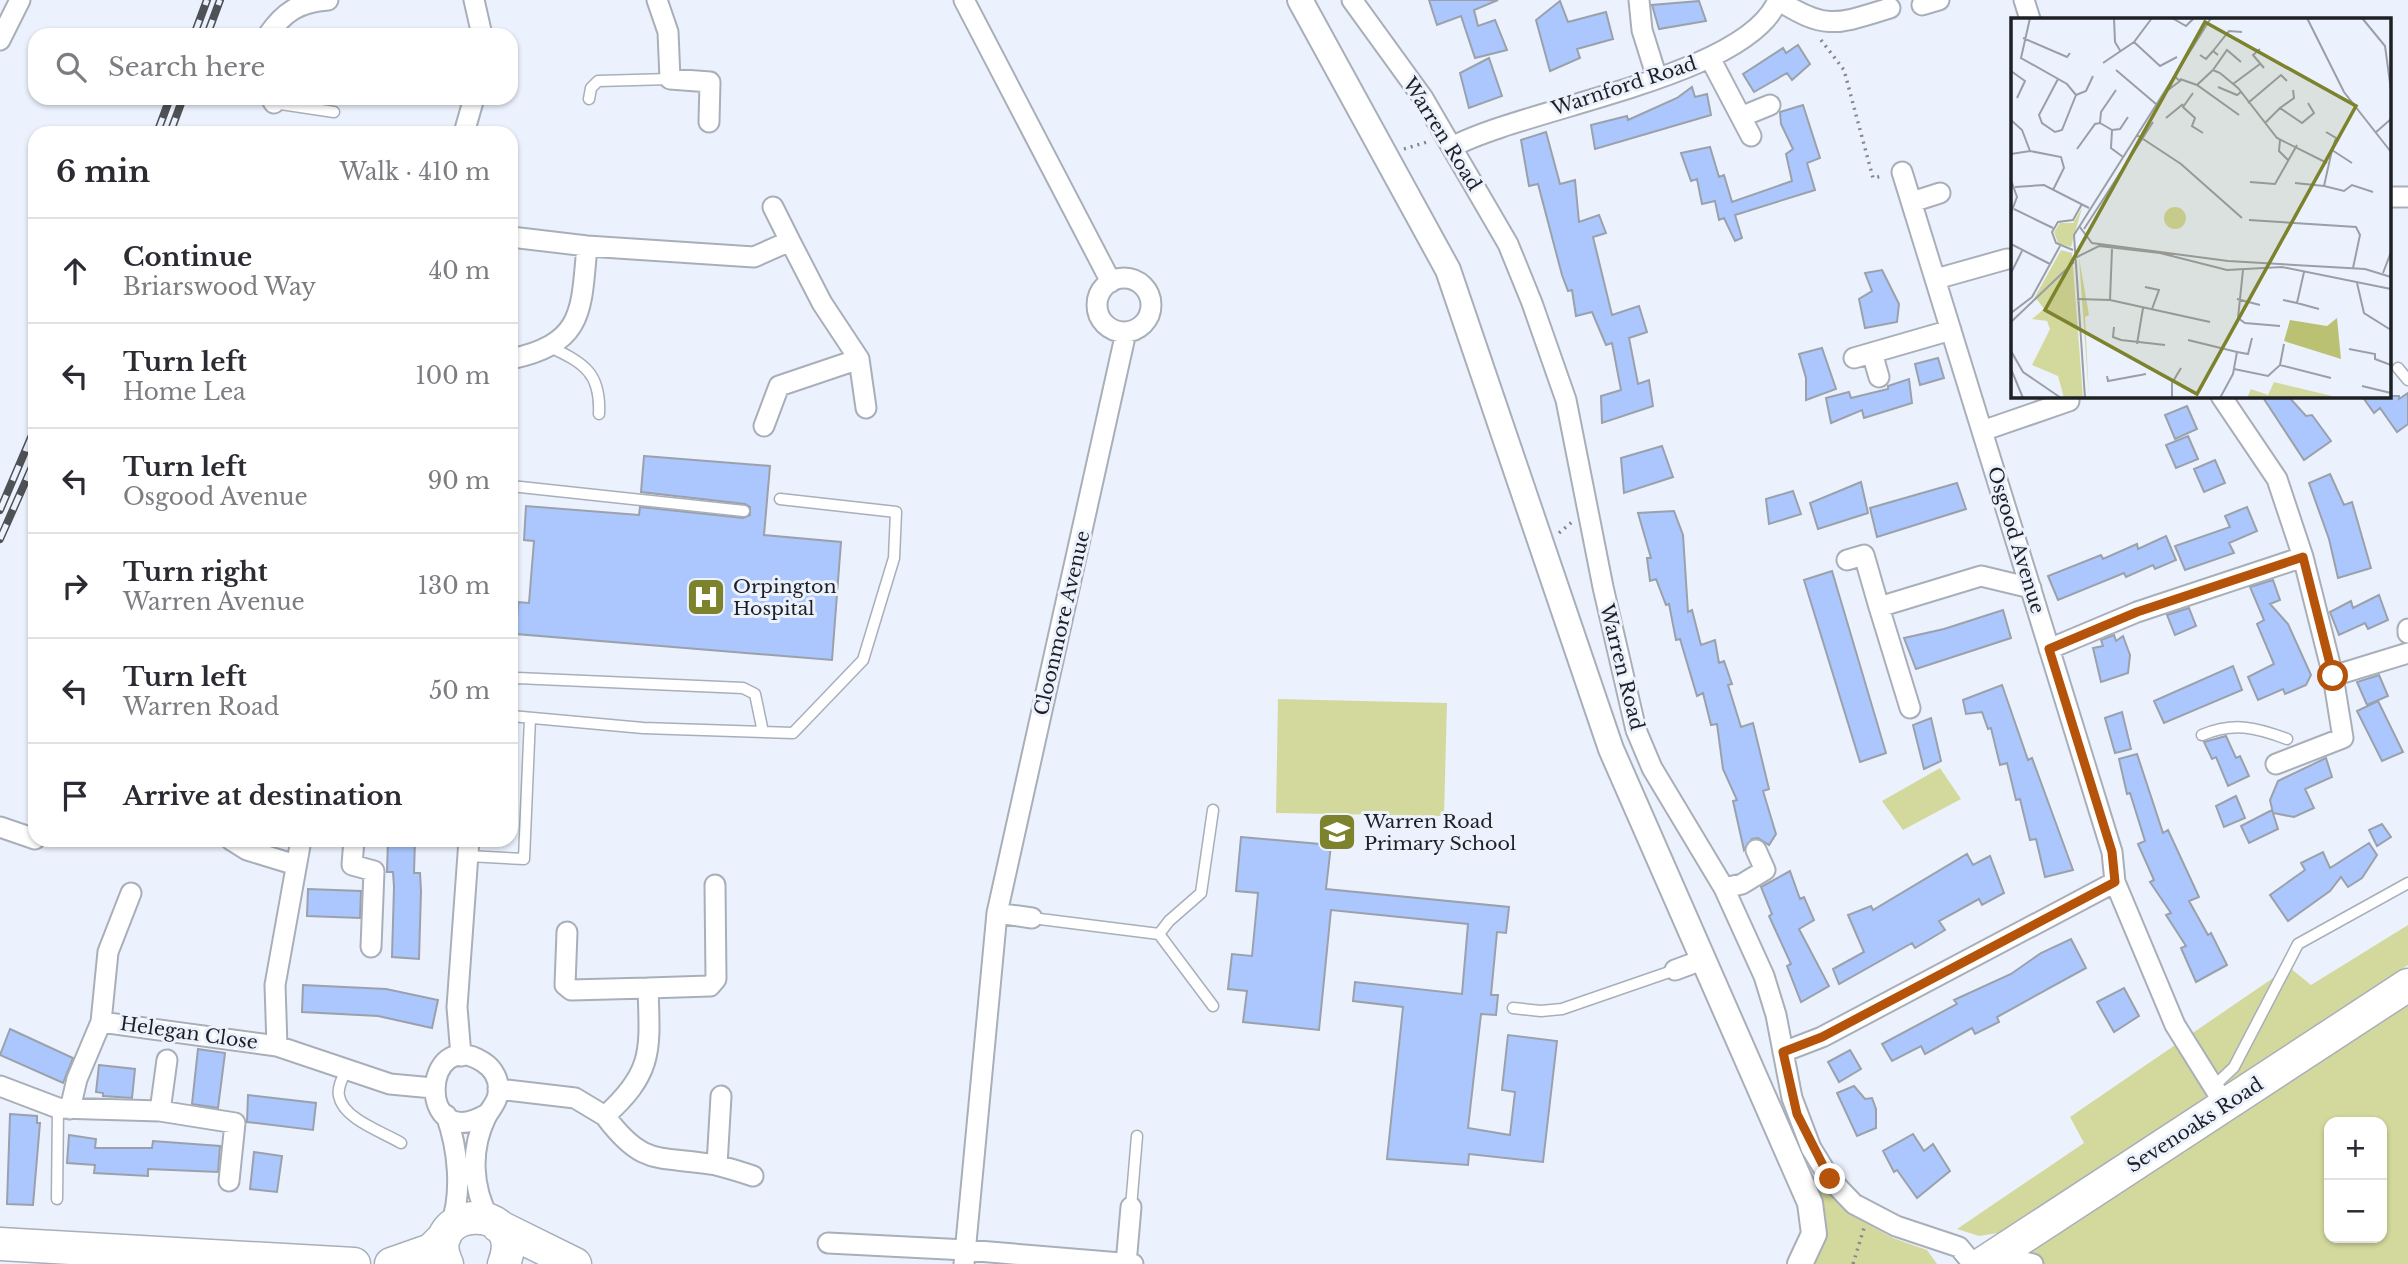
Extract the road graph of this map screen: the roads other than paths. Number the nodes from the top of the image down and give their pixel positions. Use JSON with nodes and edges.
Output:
{"nodes":[{"id":1,"x":20,"y":0,"type":"edge"},
{"id":2,"x":328,"y":0,"type":"edge"},
{"id":3,"x":474,"y":0,"type":"edge"},
{"id":4,"x":657,"y":0,"type":"edge"},
{"id":5,"x":964,"y":0,"type":"edge"},
{"id":6,"x":1300,"y":0,"type":"edge"},
{"id":7,"x":1352,"y":0,"type":"edge"},
{"id":8,"x":1639,"y":0,"type":"edge"},
{"id":9,"x":1778,"y":0,"type":"edge"},
{"id":10,"x":2024,"y":0,"type":"edge"},
{"id":11,"x":1890,"y":8,"type":"dead end"},
{"id":12,"x":2030,"y":18,"type":"edge"},
{"id":13,"x":273,"y":28,"type":"edge"},
{"id":14,"x":480,"y":28,"type":"edge"},
{"id":15,"x":0,"y":40,"type":"edge"},
{"id":16,"x":1710,"y":58,"type":"junction"},
{"id":17,"x":1657,"y":78,"type":"junction"},
{"id":18,"x":670,"y":79,"type":"junction"},
{"id":19,"x":589,"y":99,"type":"dead end"},
{"id":20,"x":298,"y":105,"type":"edge"},
{"id":21,"x":472,"y":105,"type":"edge"},
{"id":22,"x":1770,"y":105,"type":"dead end"},
{"id":23,"x":334,"y":112,"type":"dead end"},
{"id":24,"x":1743,"y":116,"type":"junction"},
{"id":25,"x":709,"y":122,"type":"dead end"},
{"id":26,"x":466,"y":126,"type":"edge"},
{"id":27,"x":1751,"y":136,"type":"dead end"},
{"id":28,"x":1449,"y":141,"type":"junction"},
{"id":29,"x":1902,"y":172,"type":"road end"},
{"id":30,"x":1940,"y":193,"type":"dead end"},
{"id":31,"x":2390,"y":197,"type":"edge"},
{"id":32,"x":2408,"y":197,"type":"edge"},
{"id":33,"x":1912,"y":202,"type":"junction"},
{"id":34,"x":773,"y":208,"type":"dead end"},
{"id":35,"x":518,"y":238,"type":"edge"},
{"id":36,"x":790,"y":241,"type":"junction"},
{"id":37,"x":587,"y":246,"type":"junction"},
{"id":38,"x":2007,"y":259,"type":"dead end"},
{"id":39,"x":1936,"y":279,"type":"junction"},
{"id":40,"x":1111,"y":282,"type":"junction"},
{"id":41,"x":1951,"y":330,"type":"junction"},
{"id":42,"x":1126,"y":332,"type":"junction"},
{"id":43,"x":550,"y":346,"type":"junction"},
{"id":44,"x":518,"y":358,"type":"edge"},
{"id":45,"x":859,"y":359,"type":"junction"},
{"id":46,"x":2398,"y":368,"type":"dead end"},
{"id":47,"x":1879,"y":377,"type":"dead end"},
{"id":48,"x":2408,"y":380,"type":"edge"},
{"id":49,"x":2222,"y":397,"type":"edge"},
{"id":50,"x":2068,"y":401,"type":"dead end"},
{"id":51,"x":866,"y":408,"type":"dead end"},
{"id":52,"x":599,"y":414,"type":"dead end"},
{"id":53,"x":764,"y":426,"type":"dead end"},
{"id":54,"x":1982,"y":431,"type":"junction"},
{"id":55,"x":518,"y":487,"type":"edge"},
{"id":56,"x":780,"y":499,"type":"dead end"},
{"id":57,"x":744,"y":511,"type":"dead end"},
{"id":58,"x":2303,"y":557,"type":"junction"},
{"id":59,"x":1847,"y":559,"type":"dead end"},
{"id":60,"x":2031,"y":588,"type":"junction"},
{"id":61,"x":1879,"y":607,"type":"junction"},
{"id":62,"x":2049,"y":649,"type":"junction"},
{"id":63,"x":2408,"y":653,"type":"edge"},
{"id":64,"x":2333,"y":676,"type":"junction"},
{"id":65,"x":518,"y":678,"type":"edge"},
{"id":66,"x":1910,"y":708,"type":"dead end"},
{"id":67,"x":518,"y":717,"type":"edge"},
{"id":68,"x":530,"y":718,"type":"junction"},
{"id":69,"x":763,"y":732,"type":"junction"},
{"id":70,"x":2202,"y":735,"type":"dead end"},
{"id":71,"x":2285,"y":753,"type":"joint"},
{"id":72,"x":1213,"y":810,"type":"dead end"},
{"id":73,"x":0,"y":827,"type":"edge"},
{"id":74,"x":28,"y":836,"type":"edge"},
{"id":75,"x":243,"y":847,"type":"edge"},
{"id":76,"x":300,"y":847,"type":"edge"},
{"id":77,"x":353,"y":847,"type":"edge"},
{"id":78,"x":469,"y":848,"type":"edge"},
{"id":79,"x":1756,"y":850,"type":"dead end"},
{"id":80,"x":296,"y":865,"type":"junction"},
{"id":81,"x":2115,"y":882,"type":"junction"},
{"id":82,"x":2408,"y":883,"type":"edge"},
{"id":83,"x":715,"y":886,"type":"dead end"},
{"id":84,"x":1724,"y":888,"type":"junction"},
{"id":85,"x":131,"y":893,"type":"dead end"},
{"id":86,"x":997,"y":913,"type":"junction"},
{"id":87,"x":1032,"y":918,"type":"joint"},
{"id":88,"x":567,"y":933,"type":"dead end"},
{"id":89,"x":1159,"y":934,"type":"junction"},
{"id":90,"x":371,"y":947,"type":"dead end"},
{"id":91,"x":1702,"y":960,"type":"junction"},
{"id":92,"x":1675,"y":970,"type":"joint"},
{"id":93,"x":2408,"y":985,"type":"edge"},
{"id":94,"x":648,"y":988,"type":"junction"},
{"id":95,"x":1213,"y":1006,"type":"dead end"},
{"id":96,"x":1513,"y":1007,"type":"dead end"},
{"id":97,"x":101,"y":1021,"type":"junction"},
{"id":98,"x":277,"y":1045,"type":"junction"},
{"id":99,"x":1783,"y":1052,"type":"junction"},
{"id":100,"x":461,"y":1056,"type":"junction"},
{"id":101,"x":167,"y":1060,"type":"dead end"},
{"id":102,"x":346,"y":1069,"type":"junction"},
{"id":103,"x":0,"y":1086,"type":"edge"},
{"id":104,"x":433,"y":1088,"type":"junction"},
{"id":105,"x":498,"y":1089,"type":"junction"},
{"id":106,"x":721,"y":1096,"type":"dead end"},
{"id":107,"x":2220,"y":1096,"type":"junction"},
{"id":108,"x":64,"y":1109,"type":"junction"},
{"id":109,"x":160,"y":1111,"type":"junction"},
{"id":110,"x":487,"y":1114,"type":"junction"},
{"id":111,"x":446,"y":1115,"type":"junction"},
{"id":112,"x":605,"y":1116,"type":"junction"},
{"id":113,"x":1137,"y":1136,"type":"dead end"},
{"id":114,"x":401,"y":1143,"type":"dead end"},
{"id":115,"x":716,"y":1165,"type":"junction"},
{"id":116,"x":753,"y":1176,"type":"dead end"},
{"id":117,"x":229,"y":1181,"type":"dead end"},
{"id":118,"x":57,"y":1199,"type":"dead end"},
{"id":119,"x":1131,"y":1207,"type":"joint"},
{"id":120,"x":494,"y":1222,"type":"junction"},
{"id":121,"x":447,"y":1243,"type":"edge"},
{"id":122,"x":828,"y":1243,"type":"dead end"},
{"id":123,"x":0,"y":1244,"type":"edge"},
{"id":124,"x":965,"y":1257,"type":"edge"},
{"id":125,"x":1992,"y":1257,"type":"edge"},
{"id":126,"x":354,"y":1264,"type":"edge"},
{"id":127,"x":391,"y":1264,"type":"edge"},
{"id":128,"x":504,"y":1264,"type":"edge"},
{"id":129,"x":575,"y":1264,"type":"edge"},
{"id":130,"x":1126,"y":1264,"type":"edge"},
{"id":131,"x":1133,"y":1264,"type":"edge"},
{"id":132,"x":1801,"y":1264,"type":"edge"},
{"id":133,"x":1973,"y":1264,"type":"edge"},
{"id":134,"x":2033,"y":1264,"type":"edge"}],
"edges":[{"from":1,"to":15,"type":"street"},
{"from":2,"to":13,"type":"street"},
{"from":3,"to":14,"type":"street"},
{"from":4,"to":18,"type":"street"},
{"from":5,"to":40,"type":"street"},
{"from":6,"to":91,"type":"street","name":"Warren Road"},
{"from":7,"to":28,"type":"street","name":"Warren Road"},
{"from":8,"to":17,"type":"street"},
{"from":9,"to":11,"type":"street","name":"Warnford Road"},
{"from":9,"to":16,"type":"street","name":"Warnford Road"},
{"from":10,"to":12,"type":"street"},
{"from":16,"to":17,"type":"street","name":"Warnford Road"},
{"from":16,"to":24,"type":"street"},
{"from":17,"to":28,"type":"street","name":"Warnford Road"},
{"from":18,"to":19,"type":"lane"},
{"from":18,"to":25,"type":"street"},
{"from":20,"to":23,"type":"lane"},
{"from":21,"to":26,"type":"street"},
{"from":22,"to":24,"type":"street"},
{"from":24,"to":27,"type":"street"},
{"from":28,"to":84,"type":"street","name":"Warren Road"},
{"from":29,"to":33,"type":"street","name":"Osgood Avenue"},
{"from":30,"to":33,"type":"street"},
{"from":31,"to":32,"type":"street"},
{"from":33,"to":39,"type":"street","name":"Osgood Avenue"},
{"from":34,"to":36,"type":"street"},
{"from":35,"to":37,"type":"street"},
{"from":36,"to":37,"type":"street"},
{"from":36,"to":45,"type":"street"},
{"from":37,"to":43,"type":"street"},
{"from":38,"to":39,"type":"street"},
{"from":39,"to":41,"type":"street","name":"Osgood Avenue"},
{"from":40,"to":42,"type":"street"},
{"from":40,"to":42,"type":"street"},
{"from":41,"to":47,"type":"street"},
{"from":41,"to":54,"type":"street","name":"Osgood Avenue"},
{"from":42,"to":86,"type":"street","name":"Cloonmore Avenue"},
{"from":43,"to":44,"type":"street"},
{"from":43,"to":52,"type":"lane"},
{"from":45,"to":51,"type":"street"},
{"from":45,"to":53,"type":"street"},
{"from":46,"to":48,"type":"lane"},
{"from":49,"to":58,"type":"street"},
{"from":50,"to":54,"type":"street"},
{"from":54,"to":60,"type":"street","name":"Osgood Avenue"},
{"from":55,"to":57,"type":"lane"},
{"from":56,"to":69,"type":"lane"},
{"from":58,"to":62,"type":"street"},
{"from":58,"to":64,"type":"street"},
{"from":59,"to":61,"type":"street"},
{"from":60,"to":61,"type":"street"},
{"from":60,"to":62,"type":"street","name":"Osgood Avenue"},
{"from":61,"to":66,"type":"street"},
{"from":62,"to":81,"type":"street","name":"Osgood Avenue"},
{"from":63,"to":64,"type":"street"},
{"from":64,"to":71,"type":"street"},
{"from":65,"to":69,"type":"lane"},
{"from":67,"to":68,"type":"lane"},
{"from":68,"to":69,"type":"lane"},
{"from":68,"to":78,"type":"lane"},
{"from":70,"to":71,"type":"lane"},
{"from":72,"to":89,"type":"lane"},
{"from":73,"to":74,"type":"street"},
{"from":75,"to":80,"type":"street"},
{"from":76,"to":80,"type":"street"},
{"from":77,"to":90,"type":"street"},
{"from":78,"to":100,"type":"street"},
{"from":79,"to":84,"type":"street"},
{"from":80,"to":98,"type":"street"},
{"from":81,"to":99,"type":"street"},
{"from":81,"to":107,"type":"street","name":"Osgood Avenue"},
{"from":82,"to":107,"type":"lane"},
{"from":83,"to":94,"type":"street"},
{"from":84,"to":99,"type":"street","name":"Warren Road"},
{"from":85,"to":97,"type":"street","name":"Helegan Close"},
{"from":86,"to":87,"type":"street"},
{"from":86,"to":124,"type":"street","name":"Cloonmore Avenue"},
{"from":87,"to":89,"type":"lane"},
{"from":88,"to":94,"type":"street"},
{"from":89,"to":95,"type":"lane"},
{"from":91,"to":92,"type":"street"},
{"from":91,"to":132,"type":"street","name":"Warren Road"},
{"from":92,"to":96,"type":"lane"},
{"from":93,"to":107,"type":"main road","name":"Sevenoaks Road"},
{"from":94,"to":112,"type":"street"},
{"from":97,"to":98,"type":"street","name":"Helegan Close"},
{"from":97,"to":108,"type":"street","name":"Helegan Close"},
{"from":98,"to":102,"type":"street","name":"Helegan Close"},
{"from":99,"to":133,"type":"street","name":"Warren Road"},
{"from":100,"to":104,"type":"street"},
{"from":100,"to":105,"type":"street"},
{"from":101,"to":109,"type":"street"},
{"from":102,"to":104,"type":"street","name":"Helegan Close"},
{"from":102,"to":114,"type":"lane"},
{"from":103,"to":108,"type":"street"},
{"from":104,"to":111,"type":"street"},
{"from":105,"to":110,"type":"street"},
{"from":105,"to":112,"type":"street"},
{"from":106,"to":115,"type":"street"},
{"from":107,"to":125,"type":"main road","name":"Sevenoaks Road"},
{"from":108,"to":109,"type":"street"},
{"from":108,"to":118,"type":"lane"},
{"from":109,"to":117,"type":"street"},
{"from":110,"to":111,"type":"street"},
{"from":110,"to":120,"type":"street"},
{"from":111,"to":121,"type":"street"},
{"from":112,"to":115,"type":"street"},
{"from":113,"to":119,"type":"lane"},
{"from":115,"to":116,"type":"street"},
{"from":119,"to":130,"type":"street"},
{"from":120,"to":121,"type":"main road"},
{"from":120,"to":128,"type":"main road"},
{"from":120,"to":129,"type":"main road"},
{"from":121,"to":127,"type":"main road"},
{"from":122,"to":124,"type":"street"},
{"from":123,"to":126,"type":"main road"},
{"from":124,"to":130,"type":"street"},
{"from":125,"to":134,"type":"street"},
{"from":130,"to":131,"type":"street"}]}
